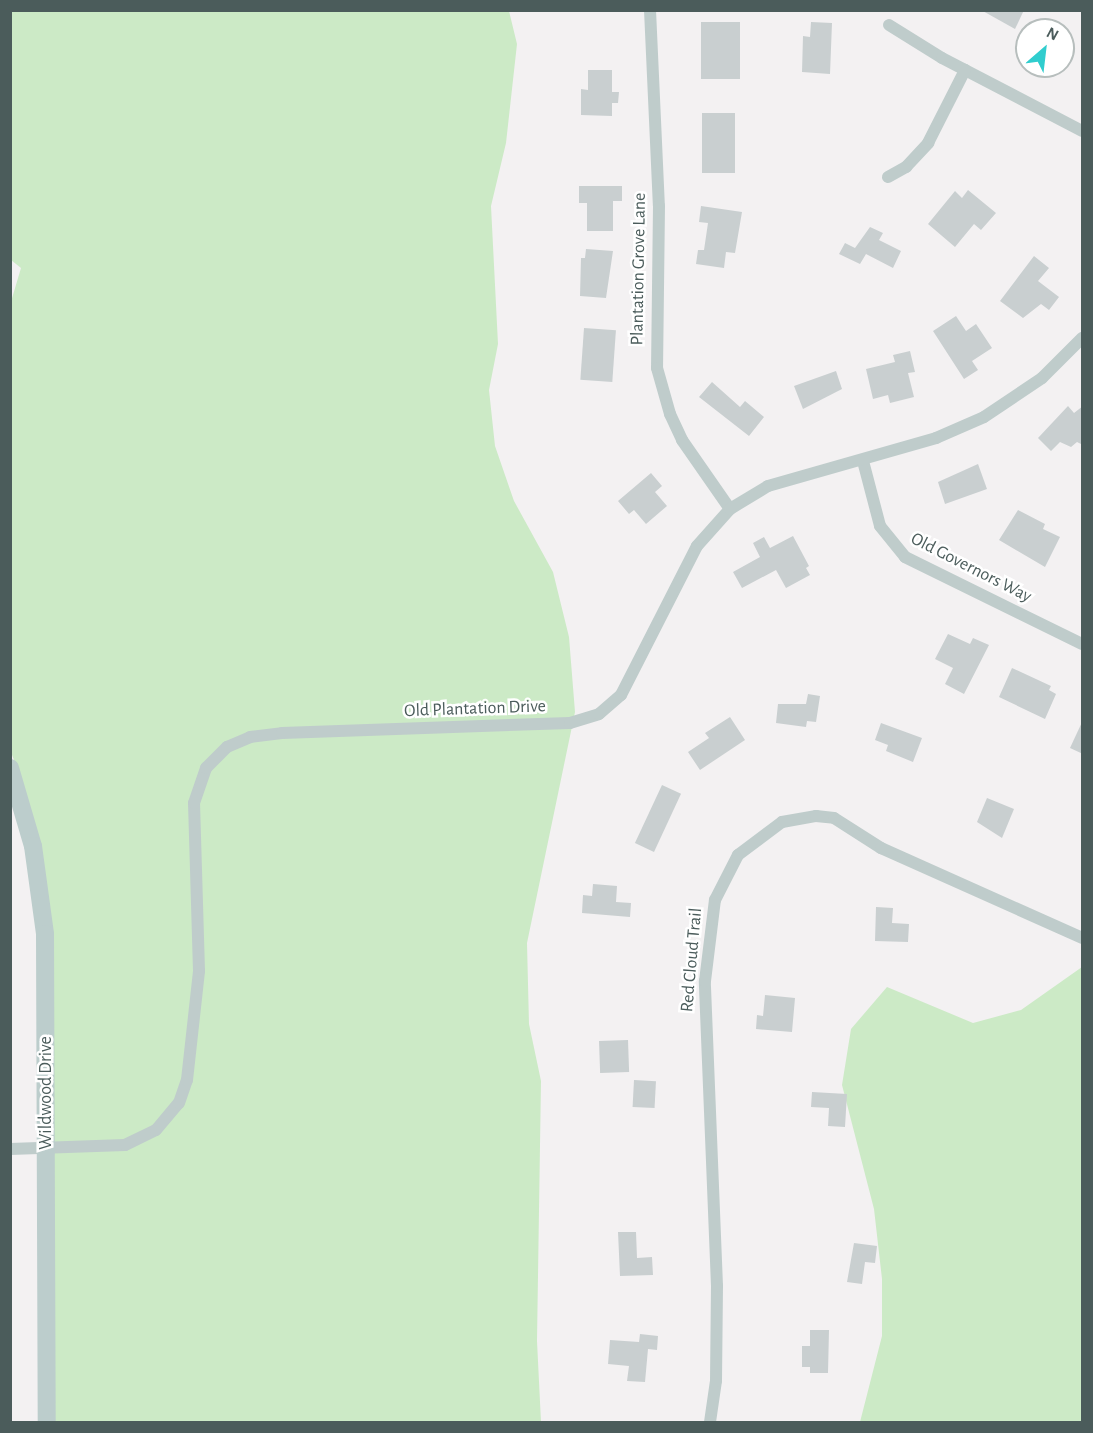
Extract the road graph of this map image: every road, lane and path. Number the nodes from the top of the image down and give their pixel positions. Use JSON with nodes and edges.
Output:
{"nodes":[{"id":1,"x":650,"y":10,"type":"edge"},
{"id":2,"x":889,"y":25,"type":"dead end"},
{"id":3,"x":965,"y":70,"type":"junction"},
{"id":4,"x":1083,"y":131,"type":"edge"},
{"id":5,"x":888,"y":177,"type":"dead end"},
{"id":6,"x":1083,"y":339,"type":"edge"},
{"id":7,"x":863,"y":461,"type":"junction"},
{"id":8,"x":730,"y":509,"type":"junction"},
{"id":9,"x":1083,"y":644,"type":"edge"},
{"id":10,"x":10,"y":768,"type":"edge"},
{"id":11,"x":1083,"y":938,"type":"edge"},
{"id":12,"x":10,"y":1149,"type":"edge"},
{"id":13,"x":46,"y":1150,"type":"junction"},
{"id":14,"x":47,"y":1422,"type":"edge"},
{"id":15,"x":710,"y":1422,"type":"edge"}],
"edges":[{"from":1,"to":8,"type":"street","name":"Plantation Grove Lane"},
{"from":2,"to":3,"type":"street"},
{"from":3,"to":4,"type":"street"},
{"from":3,"to":5,"type":"street"},
{"from":6,"to":7,"type":"street","name":"Old Plantation Drive"},
{"from":7,"to":8,"type":"street","name":"Old Plantation Drive"},
{"from":7,"to":9,"type":"street","name":"Old Governors Way"},
{"from":8,"to":13,"type":"street","name":"Old Plantation Drive"},
{"from":10,"to":13,"type":"street","name":"Wildwood Drive"},
{"from":11,"to":15,"type":"street","name":"Red Cloud Trail"},
{"from":12,"to":13,"type":"street","name":"Old Plantation Drive"},
{"from":13,"to":14,"type":"street","name":"Wildwood Drive"}]}
